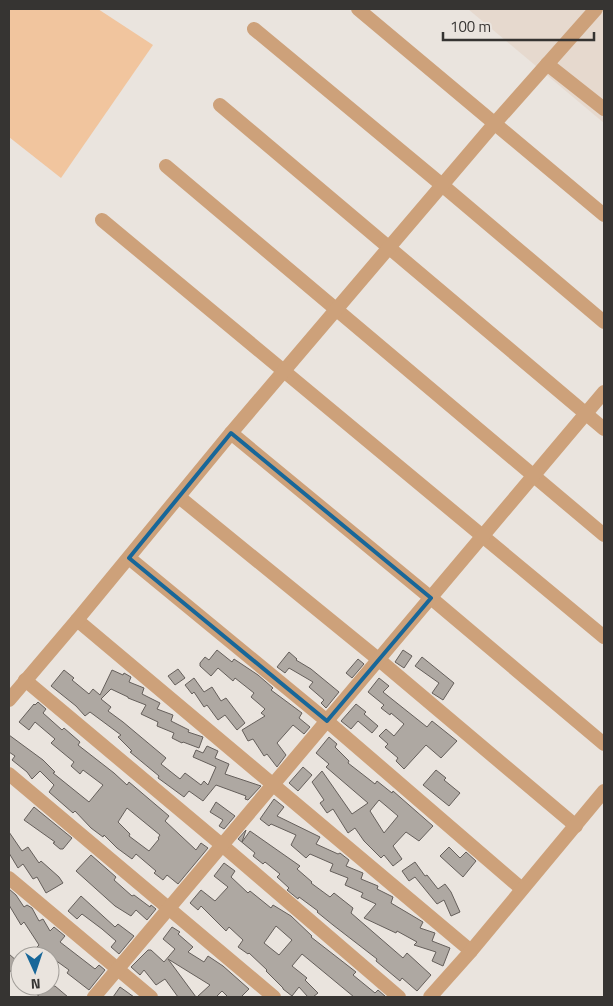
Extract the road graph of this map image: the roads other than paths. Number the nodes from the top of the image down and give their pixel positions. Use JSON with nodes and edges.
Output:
{"nodes":[{"id":1,"x":358,"y":9,"type":"edge"},
{"id":2,"x":596,"y":9,"type":"edge"},
{"id":3,"x":254,"y":29,"type":"dead end"},
{"id":4,"x":547,"y":64,"type":"junction"},
{"id":5,"x":220,"y":105,"type":"dead end"},
{"id":6,"x":604,"y":109,"type":"edge"},
{"id":7,"x":495,"y":124,"type":"junction"},
{"id":8,"x":166,"y":166,"type":"dead end"},
{"id":9,"x":442,"y":185,"type":"junction"},
{"id":10,"x":604,"y":215,"type":"edge"},
{"id":11,"x":102,"y":220,"type":"dead end"},
{"id":12,"x":390,"y":247,"type":"junction"},
{"id":13,"x":337,"y":308,"type":"junction"},
{"id":14,"x":604,"y":322,"type":"edge"},
{"id":15,"x":284,"y":371,"type":"junction"},
{"id":16,"x":604,"y":392,"type":"edge"},
{"id":17,"x":587,"y":414,"type":"junction"},
{"id":18,"x":604,"y":429,"type":"edge"},
{"id":19,"x":231,"y":433,"type":"junction"},
{"id":20,"x":534,"y":475,"type":"junction"},
{"id":21,"x":180,"y":497,"type":"junction"},
{"id":22,"x":604,"y":535,"type":"edge"},
{"id":23,"x":483,"y":536,"type":"junction"},
{"id":24,"x":129,"y":558,"type":"junction"},
{"id":25,"x":431,"y":598,"type":"junction"},
{"id":26,"x":77,"y":620,"type":"junction"},
{"id":27,"x":604,"y":637,"type":"edge"},
{"id":28,"x":378,"y":659,"type":"junction"},
{"id":29,"x":25,"y":680,"type":"junction"},
{"id":30,"x":9,"y":700,"type":"edge"},
{"id":31,"x":327,"y":721,"type":"junction"},
{"id":32,"x":604,"y":744,"type":"edge"},
{"id":33,"x":9,"y":774,"type":"edge"},
{"id":34,"x":274,"y":784,"type":"junction"},
{"id":35,"x":604,"y":791,"type":"edge"},
{"id":36,"x":576,"y":826,"type":"junction"},
{"id":37,"x":223,"y":846,"type":"junction"},
{"id":38,"x":9,"y":878,"type":"edge"},
{"id":39,"x":522,"y":889,"type":"junction"},
{"id":40,"x":169,"y":909,"type":"junction"},
{"id":41,"x":471,"y":951,"type":"junction"},
{"id":42,"x":117,"y":968,"type":"junction"},
{"id":43,"x":94,"y":997,"type":"edge"},
{"id":44,"x":151,"y":997,"type":"edge"},
{"id":45,"x":274,"y":997,"type":"edge"},
{"id":46,"x":399,"y":997,"type":"edge"},
{"id":47,"x":430,"y":997,"type":"edge"}],
"edges":[{"from":1,"to":7,"type":"street"},
{"from":2,"to":4,"type":"street"},
{"from":3,"to":9,"type":"street"},
{"from":4,"to":6,"type":"street"},
{"from":4,"to":7,"type":"street"},
{"from":5,"to":12,"type":"street"},
{"from":7,"to":9,"type":"street"},
{"from":7,"to":10,"type":"street"},
{"from":8,"to":13,"type":"street"},
{"from":9,"to":12,"type":"street"},
{"from":9,"to":14,"type":"street"},
{"from":11,"to":15,"type":"street"},
{"from":12,"to":13,"type":"street"},
{"from":12,"to":17,"type":"street"},
{"from":13,"to":15,"type":"street"},
{"from":13,"to":20,"type":"street"},
{"from":15,"to":19,"type":"street"},
{"from":15,"to":23,"type":"street"},
{"from":16,"to":17,"type":"street"},
{"from":17,"to":18,"type":"street"},
{"from":17,"to":20,"type":"street"},
{"from":19,"to":21,"type":"street"},
{"from":19,"to":25,"type":"street"},
{"from":20,"to":22,"type":"street"},
{"from":20,"to":23,"type":"street"},
{"from":21,"to":24,"type":"street"},
{"from":21,"to":28,"type":"street"},
{"from":23,"to":25,"type":"street"},
{"from":23,"to":27,"type":"street"},
{"from":24,"to":26,"type":"street"},
{"from":24,"to":31,"type":"street"},
{"from":25,"to":28,"type":"street"},
{"from":25,"to":32,"type":"street"},
{"from":26,"to":29,"type":"street"},
{"from":26,"to":34,"type":"street"},
{"from":28,"to":31,"type":"street"},
{"from":28,"to":36,"type":"street"},
{"from":29,"to":30,"type":"street"},
{"from":29,"to":37,"type":"street"},
{"from":31,"to":34,"type":"street"},
{"from":31,"to":39,"type":"street"},
{"from":33,"to":40,"type":"street"},
{"from":34,"to":37,"type":"street"},
{"from":34,"to":41,"type":"street"},
{"from":35,"to":36,"type":"street"},
{"from":36,"to":39,"type":"street"},
{"from":37,"to":40,"type":"street"},
{"from":37,"to":46,"type":"street"},
{"from":38,"to":42,"type":"street"},
{"from":39,"to":41,"type":"street"},
{"from":40,"to":42,"type":"street"},
{"from":40,"to":45,"type":"street"},
{"from":41,"to":47,"type":"street"},
{"from":42,"to":43,"type":"street"},
{"from":42,"to":44,"type":"street"}]}
